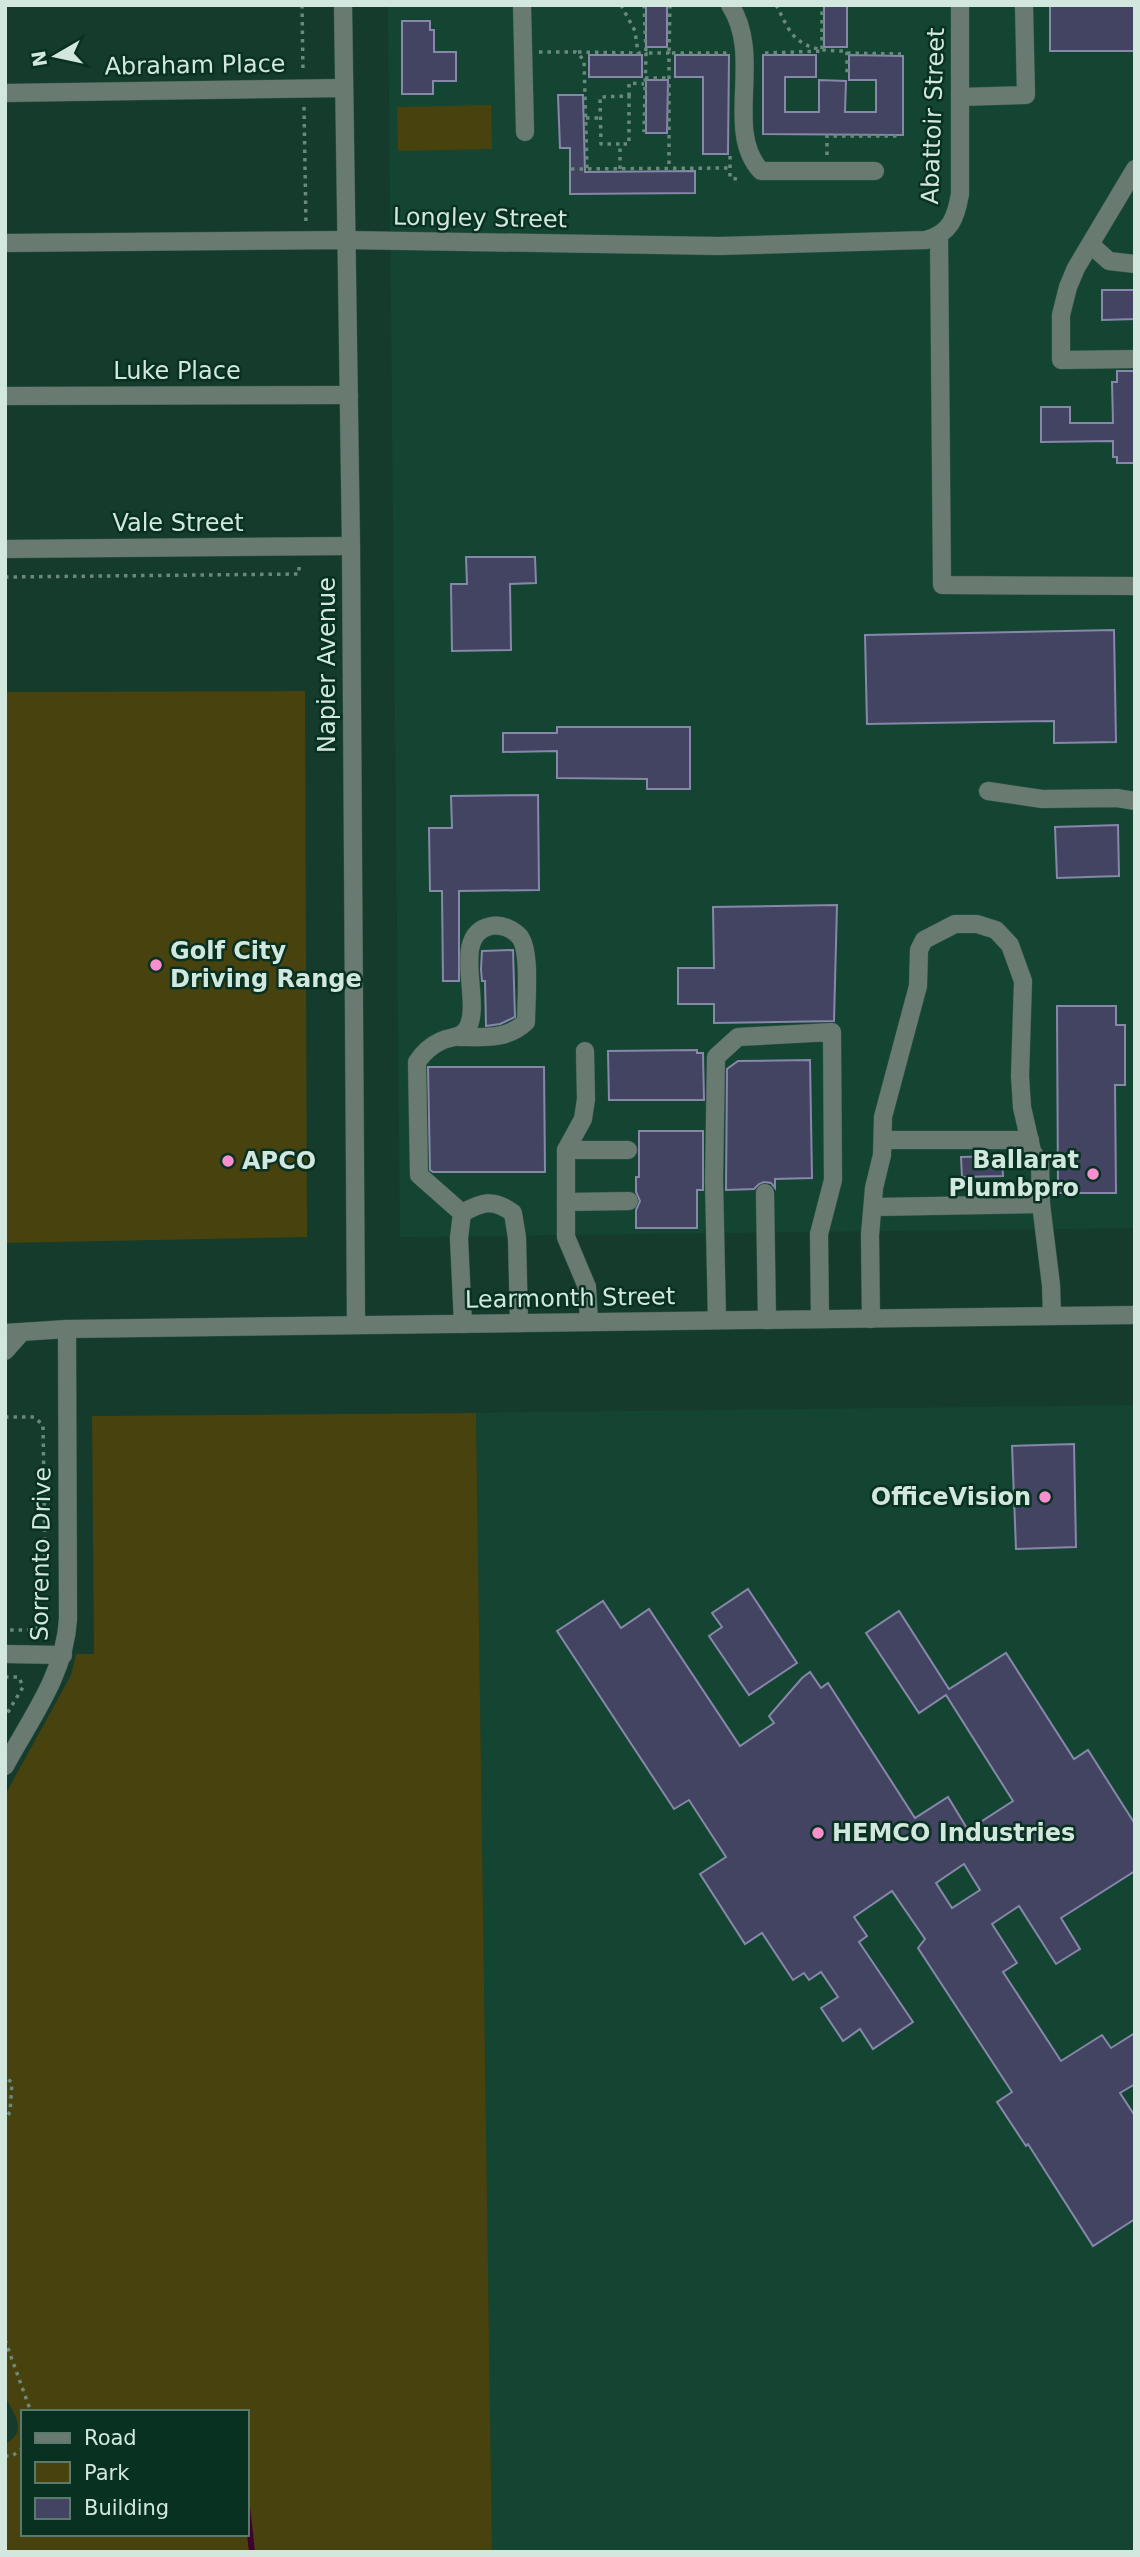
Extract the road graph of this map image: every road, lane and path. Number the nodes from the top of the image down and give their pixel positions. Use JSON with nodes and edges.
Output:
{"nodes":[{"id":1,"x":302,"y":5,"type":"edge"},
{"id":2,"x":343,"y":5,"type":"edge"},
{"id":3,"x":522,"y":5,"type":"edge"},
{"id":4,"x":621,"y":5,"type":"edge"},
{"id":5,"x":644,"y":5,"type":"edge"},
{"id":6,"x":670,"y":5,"type":"edge"},
{"id":7,"x":730,"y":5,"type":"edge"},
{"id":8,"x":776,"y":5,"type":"edge"},
{"id":9,"x":822,"y":5,"type":"edge"},
{"id":10,"x":960,"y":5,"type":"edge"},
{"id":11,"x":1024,"y":5,"type":"edge"},
{"id":12,"x":823,"y":50,"type":"junction"},
{"id":13,"x":523,"y":52,"type":"junction"},
{"id":14,"x":576,"y":52,"type":"junction"},
{"id":15,"x":638,"y":53,"type":"junction"},
{"id":16,"x":646,"y":53,"type":"junction"},
{"id":17,"x":669,"y":53,"type":"junction"},
{"id":18,"x":727,"y":53,"type":"dead end"},
{"id":19,"x":765,"y":53,"type":"dead end"},
{"id":20,"x":847,"y":53,"type":"junction"},
{"id":21,"x":901,"y":54,"type":"dead end"},
{"id":22,"x":847,"y":76,"type":"dead end"},
{"id":23,"x":645,"y":78,"type":"junction"},
{"id":24,"x":670,"y":78,"type":"junction"},
{"id":25,"x":644,"y":84,"type":"junction"},
{"id":26,"x":303,"y":88,"type":"junction"},
{"id":27,"x":344,"y":88,"type":"junction"},
{"id":28,"x":5,"y":93,"type":"edge"},
{"id":29,"x":629,"y":96,"type":"junction"},
{"id":30,"x":961,"y":97,"type":"junction"},
{"id":31,"x":586,"y":118,"type":"junction"},
{"id":32,"x":600,"y":118,"type":"junction"},
{"id":33,"x":525,"y":132,"type":"dead end"},
{"id":34,"x":644,"y":132,"type":"dead end"},
{"id":35,"x":901,"y":136,"type":"dead end"},
{"id":36,"x":620,"y":144,"type":"junction"},
{"id":37,"x":571,"y":169,"type":"dead end"},
{"id":38,"x":587,"y":169,"type":"junction"},
{"id":39,"x":620,"y":169,"type":"junction"},
{"id":40,"x":669,"y":169,"type":"junction"},
{"id":41,"x":730,"y":169,"type":"dead end"},
{"id":42,"x":1135,"y":169,"type":"edge"},
{"id":43,"x":827,"y":171,"type":"junction"},
{"id":44,"x":875,"y":171,"type":"dead end"},
{"id":45,"x":945,"y":231,"type":"junction"},
{"id":46,"x":346,"y":240,"type":"junction"},
{"id":47,"x":306,"y":241,"type":"junction"},
{"id":48,"x":5,"y":243,"type":"edge"},
{"id":49,"x":1091,"y":245,"type":"junction"},
{"id":50,"x":1135,"y":264,"type":"edge"},
{"id":51,"x":1135,"y":359,"type":"edge"},
{"id":52,"x":349,"y":395,"type":"junction"},
{"id":53,"x":5,"y":396,"type":"edge"},
{"id":54,"x":351,"y":546,"type":"junction"},
{"id":55,"x":299,"y":547,"type":"junction"},
{"id":56,"x":5,"y":549,"type":"edge"},
{"id":57,"x":5,"y":577,"type":"edge"},
{"id":58,"x":1135,"y":586,"type":"edge"},
{"id":59,"x":988,"y":792,"type":"dead end"},
{"id":60,"x":1135,"y":801,"type":"edge"},
{"id":61,"x":459,"y":1037,"type":"junction"},
{"id":62,"x":585,"y":1051,"type":"dead end"},
{"id":63,"x":883,"y":1140,"type":"junction"},
{"id":64,"x":1030,"y":1140,"type":"junction"},
{"id":65,"x":566,"y":1150,"type":"junction"},
{"id":66,"x":628,"y":1150,"type":"dead end"},
{"id":67,"x":765,"y":1193,"type":"dead end"},
{"id":68,"x":629,"y":1201,"type":"dead end"},
{"id":69,"x":566,"y":1202,"type":"junction"},
{"id":70,"x":1041,"y":1204,"type":"junction"},
{"id":71,"x":874,"y":1207,"type":"junction"},
{"id":72,"x":462,"y":1213,"type":"junction"},
{"id":73,"x":1135,"y":1315,"type":"edge"},
{"id":74,"x":1052,"y":1316,"type":"junction"},
{"id":75,"x":820,"y":1319,"type":"junction"},
{"id":76,"x":871,"y":1319,"type":"junction"},
{"id":77,"x":717,"y":1320,"type":"junction"},
{"id":78,"x":767,"y":1320,"type":"junction"},
{"id":79,"x":589,"y":1322,"type":"junction"},
{"id":80,"x":519,"y":1323,"type":"junction"},
{"id":81,"x":463,"y":1324,"type":"junction"},
{"id":82,"x":356,"y":1325,"type":"junction"},
{"id":83,"x":67,"y":1329,"type":"junction"},
{"id":84,"x":13,"y":1333,"type":"edge"},
{"id":85,"x":5,"y":1351,"type":"edge"},
{"id":86,"x":5,"y":1417,"type":"edge"},
{"id":87,"x":5,"y":1630,"type":"edge"},
{"id":88,"x":5,"y":1654,"type":"edge"},
{"id":89,"x":63,"y":1655,"type":"junction"},
{"id":90,"x":5,"y":1677,"type":"edge"},
{"id":91,"x":5,"y":1717,"type":"edge"},
{"id":92,"x":5,"y":1766,"type":"edge"},
{"id":93,"x":5,"y":1903,"type":"edge"},
{"id":94,"x":5,"y":2001,"type":"edge"},
{"id":95,"x":5,"y":2064,"type":"edge"},
{"id":96,"x":5,"y":2119,"type":"edge"},
{"id":97,"x":5,"y":2340,"type":"edge"},
{"id":98,"x":30,"y":2410,"type":"edge"},
{"id":99,"x":21,"y":2449,"type":"edge"},
{"id":100,"x":5,"y":2456,"type":"edge"}],
"edges":[{"from":1,"to":26,"type":"path"},
{"from":2,"to":27,"type":"street","name":"Napier Avenue"},
{"from":3,"to":13,"type":"street"},
{"from":4,"to":15,"type":"path"},
{"from":5,"to":16,"type":"path"},
{"from":6,"to":17,"type":"path"},
{"from":7,"to":43,"type":"street"},
{"from":8,"to":12,"type":"path"},
{"from":9,"to":12,"type":"path"},
{"from":10,"to":30,"type":"street","name":"Abattoir Street"},
{"from":11,"to":30,"type":"street"},
{"from":12,"to":19,"type":"path"},
{"from":12,"to":20,"type":"path"},
{"from":13,"to":14,"type":"path"},
{"from":13,"to":33,"type":"street"},
{"from":14,"to":15,"type":"path"},
{"from":14,"to":31,"type":"path"},
{"from":15,"to":16,"type":"path"},
{"from":16,"to":17,"type":"path"},
{"from":16,"to":23,"type":"path"},
{"from":17,"to":18,"type":"path"},
{"from":17,"to":24,"type":"path"},
{"from":20,"to":21,"type":"path"},
{"from":20,"to":22,"type":"path"},
{"from":23,"to":24,"type":"path"},
{"from":23,"to":25,"type":"path"},
{"from":24,"to":40,"type":"path"},
{"from":25,"to":29,"type":"path"},
{"from":25,"to":34,"type":"path"},
{"from":26,"to":27,"type":"street","name":"Abraham Place"},
{"from":26,"to":28,"type":"street","name":"Abraham Place"},
{"from":26,"to":47,"type":"path"},
{"from":27,"to":46,"type":"street","name":"Napier Avenue"},
{"from":29,"to":32,"type":"path"},
{"from":29,"to":36,"type":"path"},
{"from":30,"to":45,"type":"street","name":"Abattoir Street"},
{"from":31,"to":32,"type":"path"},
{"from":31,"to":38,"type":"path"},
{"from":32,"to":36,"type":"path"},
{"from":35,"to":43,"type":"path"},
{"from":36,"to":39,"type":"path"},
{"from":37,"to":38,"type":"path"},
{"from":38,"to":39,"type":"path"},
{"from":39,"to":40,"type":"path"},
{"from":40,"to":41,"type":"path"},
{"from":42,"to":49,"type":"street"},
{"from":43,"to":44,"type":"street"},
{"from":45,"to":46,"type":"street","name":"Longley Street"},
{"from":45,"to":58,"type":"street","name":"Abattoir Street"},
{"from":46,"to":47,"type":"street","name":"Longley Street"},
{"from":46,"to":52,"type":"street","name":"Napier Avenue"},
{"from":47,"to":48,"type":"street","name":"Longley Street"},
{"from":49,"to":50,"type":"street"},
{"from":49,"to":51,"type":"street"},
{"from":52,"to":53,"type":"street","name":"Luke Place"},
{"from":52,"to":54,"type":"street","name":"Napier Avenue"},
{"from":54,"to":55,"type":"street","name":"Vale Street"},
{"from":54,"to":82,"type":"street","name":"Napier Avenue"},
{"from":55,"to":56,"type":"street","name":"Vale Street"},
{"from":55,"to":57,"type":"path"},
{"from":59,"to":60,"type":"street"},
{"from":61,"to":61,"type":"street"},
{"from":61,"to":72,"type":"street"},
{"from":62,"to":65,"type":"street"},
{"from":63,"to":64,"type":"street"},
{"from":63,"to":64,"type":"street"},
{"from":63,"to":71,"type":"street"},
{"from":64,"to":70,"type":"street"},
{"from":65,"to":66,"type":"street"},
{"from":65,"to":69,"type":"street"},
{"from":67,"to":78,"type":"street"},
{"from":68,"to":69,"type":"street"},
{"from":69,"to":79,"type":"street"},
{"from":70,"to":71,"type":"street"},
{"from":70,"to":74,"type":"street"},
{"from":71,"to":76,"type":"street"},
{"from":72,"to":80,"type":"street"},
{"from":72,"to":81,"type":"street"},
{"from":73,"to":74,"type":"street","name":"Learmonth Street"},
{"from":74,"to":76,"type":"street","name":"Learmonth Street"},
{"from":75,"to":76,"type":"street","name":"Learmonth Street"},
{"from":75,"to":77,"type":"street"},
{"from":75,"to":78,"type":"street","name":"Learmonth Street"},
{"from":77,"to":78,"type":"street","name":"Learmonth Street"},
{"from":77,"to":79,"type":"street","name":"Learmonth Street"},
{"from":79,"to":80,"type":"street","name":"Learmonth Street"},
{"from":80,"to":81,"type":"street","name":"Learmonth Street"},
{"from":81,"to":82,"type":"street","name":"Learmonth Street"},
{"from":82,"to":83,"type":"street","name":"Learmonth Street"},
{"from":83,"to":84,"type":"street","name":"Learmonth Street"},
{"from":83,"to":89,"type":"street","name":"Sorrento Drive"},
{"from":84,"to":85,"type":"street"},
{"from":86,"to":87,"type":"path"},
{"from":88,"to":89,"type":"street"},
{"from":89,"to":92,"type":"street","name":"Sorrento Drive"},
{"from":90,"to":91,"type":"path"},
{"from":93,"to":94,"type":"path"},
{"from":95,"to":96,"type":"path"},
{"from":97,"to":98,"type":"path"},
{"from":99,"to":100,"type":"path"}]}
